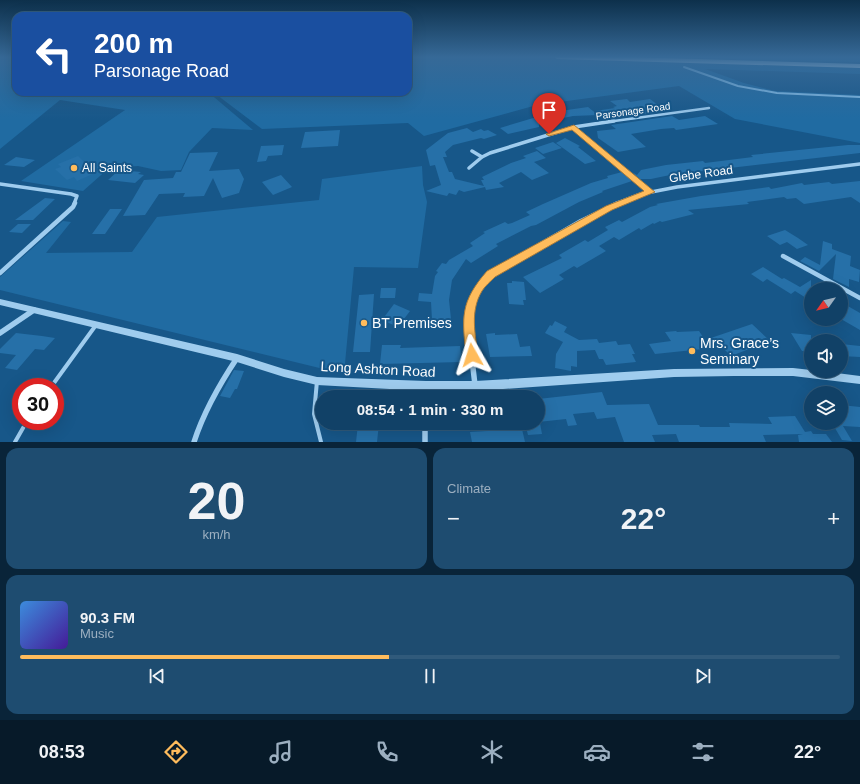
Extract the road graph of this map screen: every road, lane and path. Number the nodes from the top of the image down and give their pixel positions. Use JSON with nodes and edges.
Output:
{"nodes":[{"id":1,"x":688,"y":106,"type":"dead end"},
{"id":2,"x":709,"y":108,"type":"dead end"},
{"id":3,"x":694,"y":110,"type":"junction"},
{"id":4,"x":574,"y":127,"type":"junction"},
{"id":5,"x":472,"y":151,"type":"dead end"},
{"id":6,"x":482,"y":157,"type":"junction"},
{"id":7,"x":860,"y":164,"type":"edge"},
{"id":8,"x":469,"y":168,"type":"dead end"},
{"id":9,"x":0,"y":184,"type":"edge"},
{"id":10,"x":650,"y":192,"type":"junction"},
{"id":11,"x":783,"y":256,"type":"dead end"},
{"id":12,"x":0,"y":273,"type":"edge"},
{"id":13,"x":860,"y":298,"type":"edge"},
{"id":14,"x":0,"y":302,"type":"edge"},
{"id":15,"x":34,"y":310,"type":"junction"},
{"id":16,"x":97,"y":325,"type":"junction"},
{"id":17,"x":0,"y":333,"type":"edge"},
{"id":18,"x":237,"y":358,"type":"junction"},
{"id":19,"x":58,"y":378,"type":"edge"},
{"id":20,"x":860,"y":380,"type":"edge"},
{"id":21,"x":317,"y":381,"type":"junction"},
{"id":22,"x":426,"y":386,"type":"junction"},
{"id":23,"x":475,"y":386,"type":"junction"},
{"id":24,"x":426,"y":390,"type":"edge"},
{"id":25,"x":22,"y":430,"type":"edge"},
{"id":26,"x":425,"y":430,"type":"edge"},
{"id":27,"x":16,"y":442,"type":"edge"},
{"id":28,"x":194,"y":442,"type":"edge"},
{"id":29,"x":322,"y":442,"type":"edge"},
{"id":30,"x":425,"y":442,"type":"edge"}],
"edges":[{"from":1,"to":3,"type":"street","name":"Parsonage Road"},
{"from":2,"to":3,"type":"street","name":"Parsonage Road"},
{"from":3,"to":4,"type":"street","name":"Parsonage Road"},
{"from":4,"to":6,"type":"street","name":"Parsonage Road"},
{"from":4,"to":10,"type":"street"},
{"from":5,"to":6,"type":"street"},
{"from":6,"to":8,"type":"street","name":"Parsonage Road"},
{"from":7,"to":10,"type":"street","name":"Glebe Road"},
{"from":9,"to":12,"type":"street"},
{"from":10,"to":23,"type":"street","name":"Glebe Road"},
{"from":11,"to":13,"type":"street"},
{"from":14,"to":15,"type":"street","name":"Long Ashton Road"},
{"from":15,"to":16,"type":"street","name":"Long Ashton Road"},
{"from":15,"to":17,"type":"street"},
{"from":16,"to":18,"type":"street","name":"Long Ashton Road"},
{"from":16,"to":19,"type":"lane"},
{"from":18,"to":21,"type":"street","name":"Long Ashton Road"},
{"from":18,"to":28,"type":"street"},
{"from":20,"to":23,"type":"street","name":"Long Ashton Road"},
{"from":21,"to":22,"type":"street","name":"Long Ashton Road"},
{"from":21,"to":29,"type":"lane"},
{"from":22,"to":23,"type":"street","name":"Long Ashton Road"},
{"from":22,"to":24,"type":"street"},
{"from":25,"to":27,"type":"lane"},
{"from":26,"to":30,"type":"street"}]}
